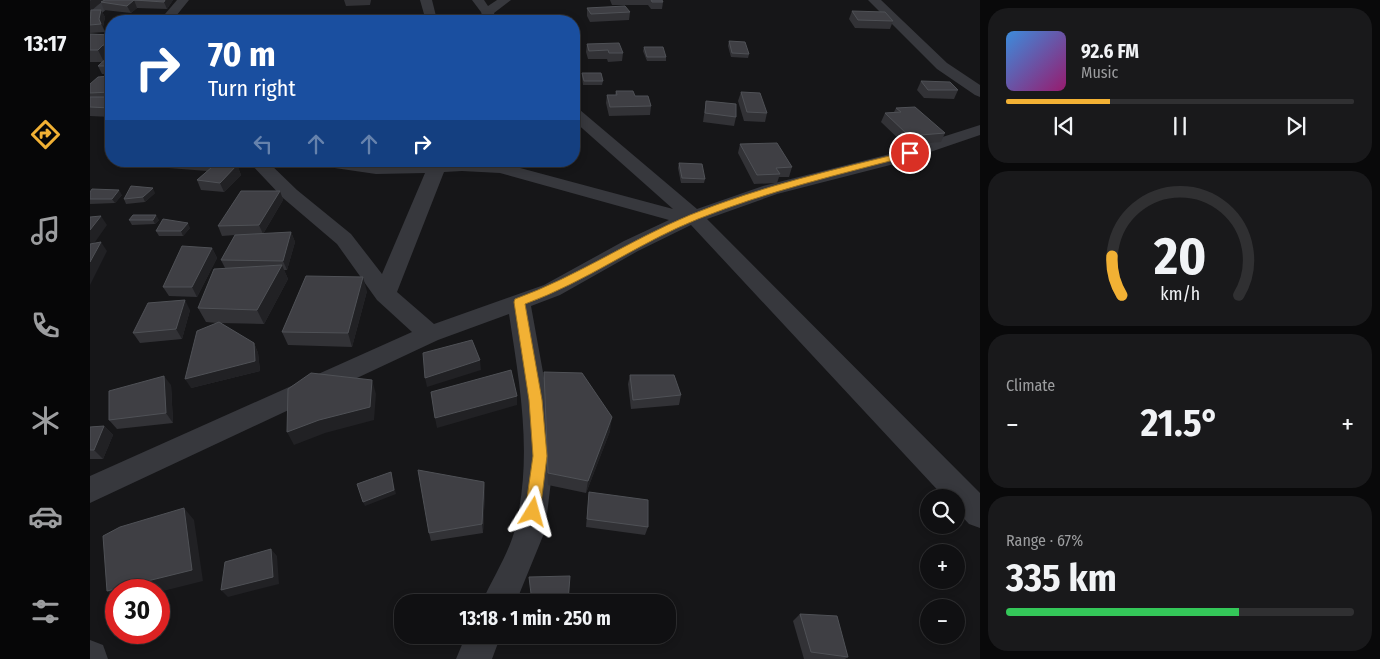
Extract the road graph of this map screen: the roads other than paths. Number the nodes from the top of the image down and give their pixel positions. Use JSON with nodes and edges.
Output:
{"nodes":[{"id":1,"x":111,"y":0,"type":"edge"},
{"id":2,"x":183,"y":0,"type":"edge"},
{"id":3,"x":426,"y":0,"type":"edge"},
{"id":4,"x":478,"y":0,"type":"edge"},
{"id":5,"x":505,"y":0,"type":"edge"},
{"id":6,"x":874,"y":0,"type":"edge"},
{"id":7,"x":170,"y":15,"type":"edge"},
{"id":8,"x":429,"y":15,"type":"edge"},
{"id":9,"x":488,"y":15,"type":"edge"},
{"id":10,"x":490,"y":15,"type":"edge"},
{"id":11,"x":90,"y":18,"type":"edge"},
{"id":12,"x":980,"y":92,"type":"edge"},
{"id":13,"x":580,"y":118,"type":"edge"},
{"id":14,"x":980,"y":130,"type":"edge"},
{"id":15,"x":263,"y":167,"type":"edge"},
{"id":16,"x":362,"y":167,"type":"edge"},
{"id":17,"x":401,"y":167,"type":"edge"},
{"id":18,"x":437,"y":167,"type":"edge"},
{"id":19,"x":485,"y":167,"type":"edge"},
{"id":20,"x":691,"y":218,"type":"junction"},
{"id":21,"x":385,"y":294,"type":"junction"},
{"id":22,"x":519,"y":302,"type":"junction"},
{"id":23,"x":430,"y":334,"type":"junction"},
{"id":24,"x":90,"y":490,"type":"edge"},
{"id":25,"x":980,"y":514,"type":"edge"},
{"id":26,"x":502,"y":594,"type":"edge"},
{"id":27,"x":480,"y":644,"type":"edge"},
{"id":28,"x":474,"y":659,"type":"edge"}],
"edges":[{"from":1,"to":11,"type":"street"},
{"from":2,"to":7,"type":"street"},
{"from":3,"to":8,"type":"street"},
{"from":4,"to":9,"type":"street"},
{"from":5,"to":10,"type":"street"},
{"from":6,"to":12,"type":"street"},
{"from":13,"to":20,"type":"street"},
{"from":14,"to":20,"type":"street"},
{"from":15,"to":21,"type":"street"},
{"from":16,"to":17,"type":"street"},
{"from":18,"to":21,"type":"street"},
{"from":19,"to":20,"type":"street"},
{"from":20,"to":22,"type":"street"},
{"from":20,"to":25,"type":"street"},
{"from":21,"to":23,"type":"street"},
{"from":22,"to":23,"type":"street"},
{"from":22,"to":26,"type":"street"},
{"from":23,"to":24,"type":"street"},
{"from":27,"to":28,"type":"street"}]}
